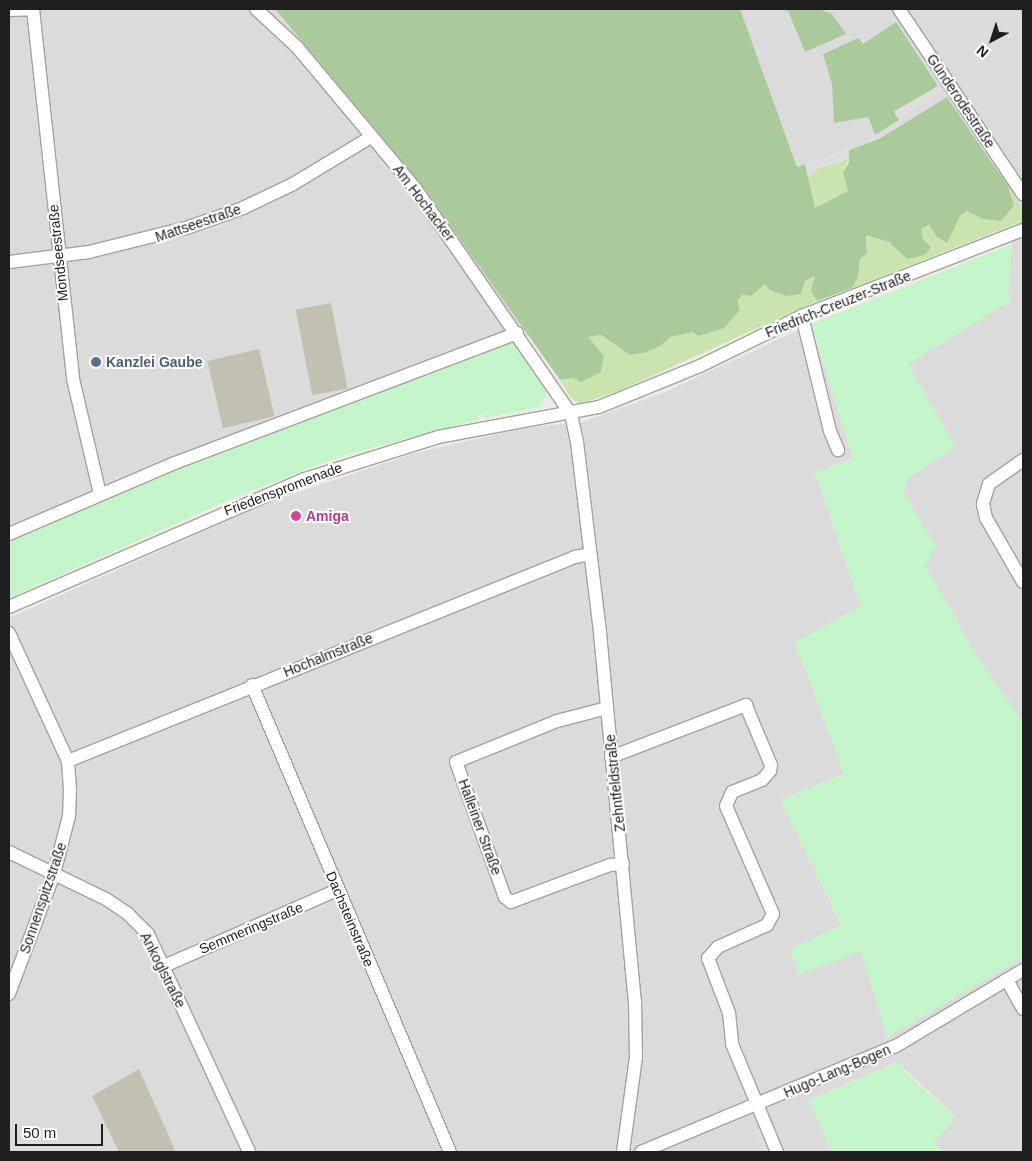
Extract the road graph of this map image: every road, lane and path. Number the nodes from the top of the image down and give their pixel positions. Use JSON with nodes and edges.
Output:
{"nodes":[{"id":1,"x":33,"y":9,"type":"edge"},
{"id":2,"x":256,"y":9,"type":"edge"},
{"id":3,"x":899,"y":9,"type":"edge"},
{"id":4,"x":9,"y":10,"type":"edge"},
{"id":5,"x":371,"y":137,"type":"junction"},
{"id":6,"x":1023,"y":194,"type":"edge"},
{"id":7,"x":1023,"y":230,"type":"edge"},
{"id":8,"x":58,"y":255,"type":"junction"},
{"id":9,"x":9,"y":262,"type":"edge"},
{"id":10,"x":802,"y":316,"type":"junction"},
{"id":11,"x":517,"y":333,"type":"junction"},
{"id":12,"x":571,"y":414,"type":"junction"},
{"id":13,"x":838,"y":450,"type":"dead end"},
{"id":14,"x":1023,"y":460,"type":"edge"},
{"id":15,"x":100,"y":494,"type":"junction"},
{"id":16,"x":9,"y":534,"type":"edge"},
{"id":17,"x":590,"y":554,"type":"junction"},
{"id":18,"x":1023,"y":582,"type":"edge"},
{"id":19,"x":9,"y":607,"type":"edge"},
{"id":20,"x":9,"y":634,"type":"edge"},
{"id":21,"x":252,"y":685,"type":"junction"},
{"id":22,"x":607,"y":708,"type":"junction"},
{"id":23,"x":611,"y":757,"type":"junction"},
{"id":24,"x":68,"y":761,"type":"junction"},
{"id":25,"x":9,"y":852,"type":"edge"},
{"id":26,"x":623,"y":864,"type":"junction"},
{"id":27,"x":54,"y":874,"type":"junction"},
{"id":28,"x":338,"y":890,"type":"junction"},
{"id":29,"x":164,"y":966,"type":"junction"},
{"id":30,"x":1023,"y":970,"type":"edge"},
{"id":31,"x":1007,"y":980,"type":"junction"},
{"id":32,"x":9,"y":994,"type":"edge"},
{"id":33,"x":1023,"y":1009,"type":"edge"},
{"id":34,"x":758,"y":1103,"type":"junction"},
{"id":35,"x":249,"y":1152,"type":"edge"},
{"id":36,"x":450,"y":1152,"type":"edge"},
{"id":37,"x":623,"y":1152,"type":"edge"},
{"id":38,"x":641,"y":1152,"type":"edge"},
{"id":39,"x":778,"y":1152,"type":"edge"}],
"edges":[{"from":1,"to":4,"type":"street"},
{"from":1,"to":8,"type":"street","name":"Mondseestraße"},
{"from":2,"to":5,"type":"street","name":"Am Hochacker"},
{"from":3,"to":6,"type":"street","name":"Günderodestraße"},
{"from":5,"to":8,"type":"street","name":"Mattseestraße"},
{"from":5,"to":11,"type":"street","name":"Am Hochacker"},
{"from":7,"to":10,"type":"street","name":"Friedrich-Creuzer-Straße"},
{"from":8,"to":9,"type":"street","name":"Mattseestraße"},
{"from":8,"to":15,"type":"street","name":"Mondseestraße"},
{"from":10,"to":12,"type":"street","name":"Friedrich-Creuzer-Straße"},
{"from":10,"to":13,"type":"street"},
{"from":11,"to":12,"type":"street","name":"Am Hochacker"},
{"from":11,"to":15,"type":"street"},
{"from":12,"to":17,"type":"street","name":"Zehntfeldstraße"},
{"from":12,"to":19,"type":"street","name":"Friedenspromenade"},
{"from":14,"to":18,"type":"street"},
{"from":15,"to":16,"type":"street"},
{"from":17,"to":21,"type":"street","name":"Hochalmstraße"},
{"from":17,"to":22,"type":"street","name":"Zehntfeldstraße"},
{"from":20,"to":24,"type":"street","name":"Sonnenspitzstraße"},
{"from":21,"to":24,"type":"street","name":"Hochalmstraße"},
{"from":21,"to":28,"type":"street","name":"Dachsteinstraße"},
{"from":22,"to":23,"type":"street","name":"Zehntfeldstraße"},
{"from":22,"to":26,"type":"street","name":"Halleiner Straße"},
{"from":23,"to":26,"type":"street","name":"Zehntfeldstraße"},
{"from":23,"to":34,"type":"street"},
{"from":24,"to":27,"type":"street","name":"Sonnenspitzstraße"},
{"from":25,"to":27,"type":"street","name":"Ankoglstraße"},
{"from":26,"to":37,"type":"street","name":"Zehntfeldstraße"},
{"from":27,"to":29,"type":"street","name":"Ankoglstraße"},
{"from":27,"to":32,"type":"street","name":"Sonnenspitzstraße"},
{"from":28,"to":29,"type":"street","name":"Semmeringstraße"},
{"from":28,"to":36,"type":"street","name":"Dachsteinstraße"},
{"from":29,"to":35,"type":"street","name":"Ankoglstraße"},
{"from":30,"to":31,"type":"street","name":"Hugo-Lang-Bogen"},
{"from":31,"to":33,"type":"street"},
{"from":31,"to":34,"type":"street","name":"Hugo-Lang-Bogen"},
{"from":34,"to":38,"type":"street","name":"Hugo-Lang-Bogen"},
{"from":34,"to":39,"type":"street"}]}
